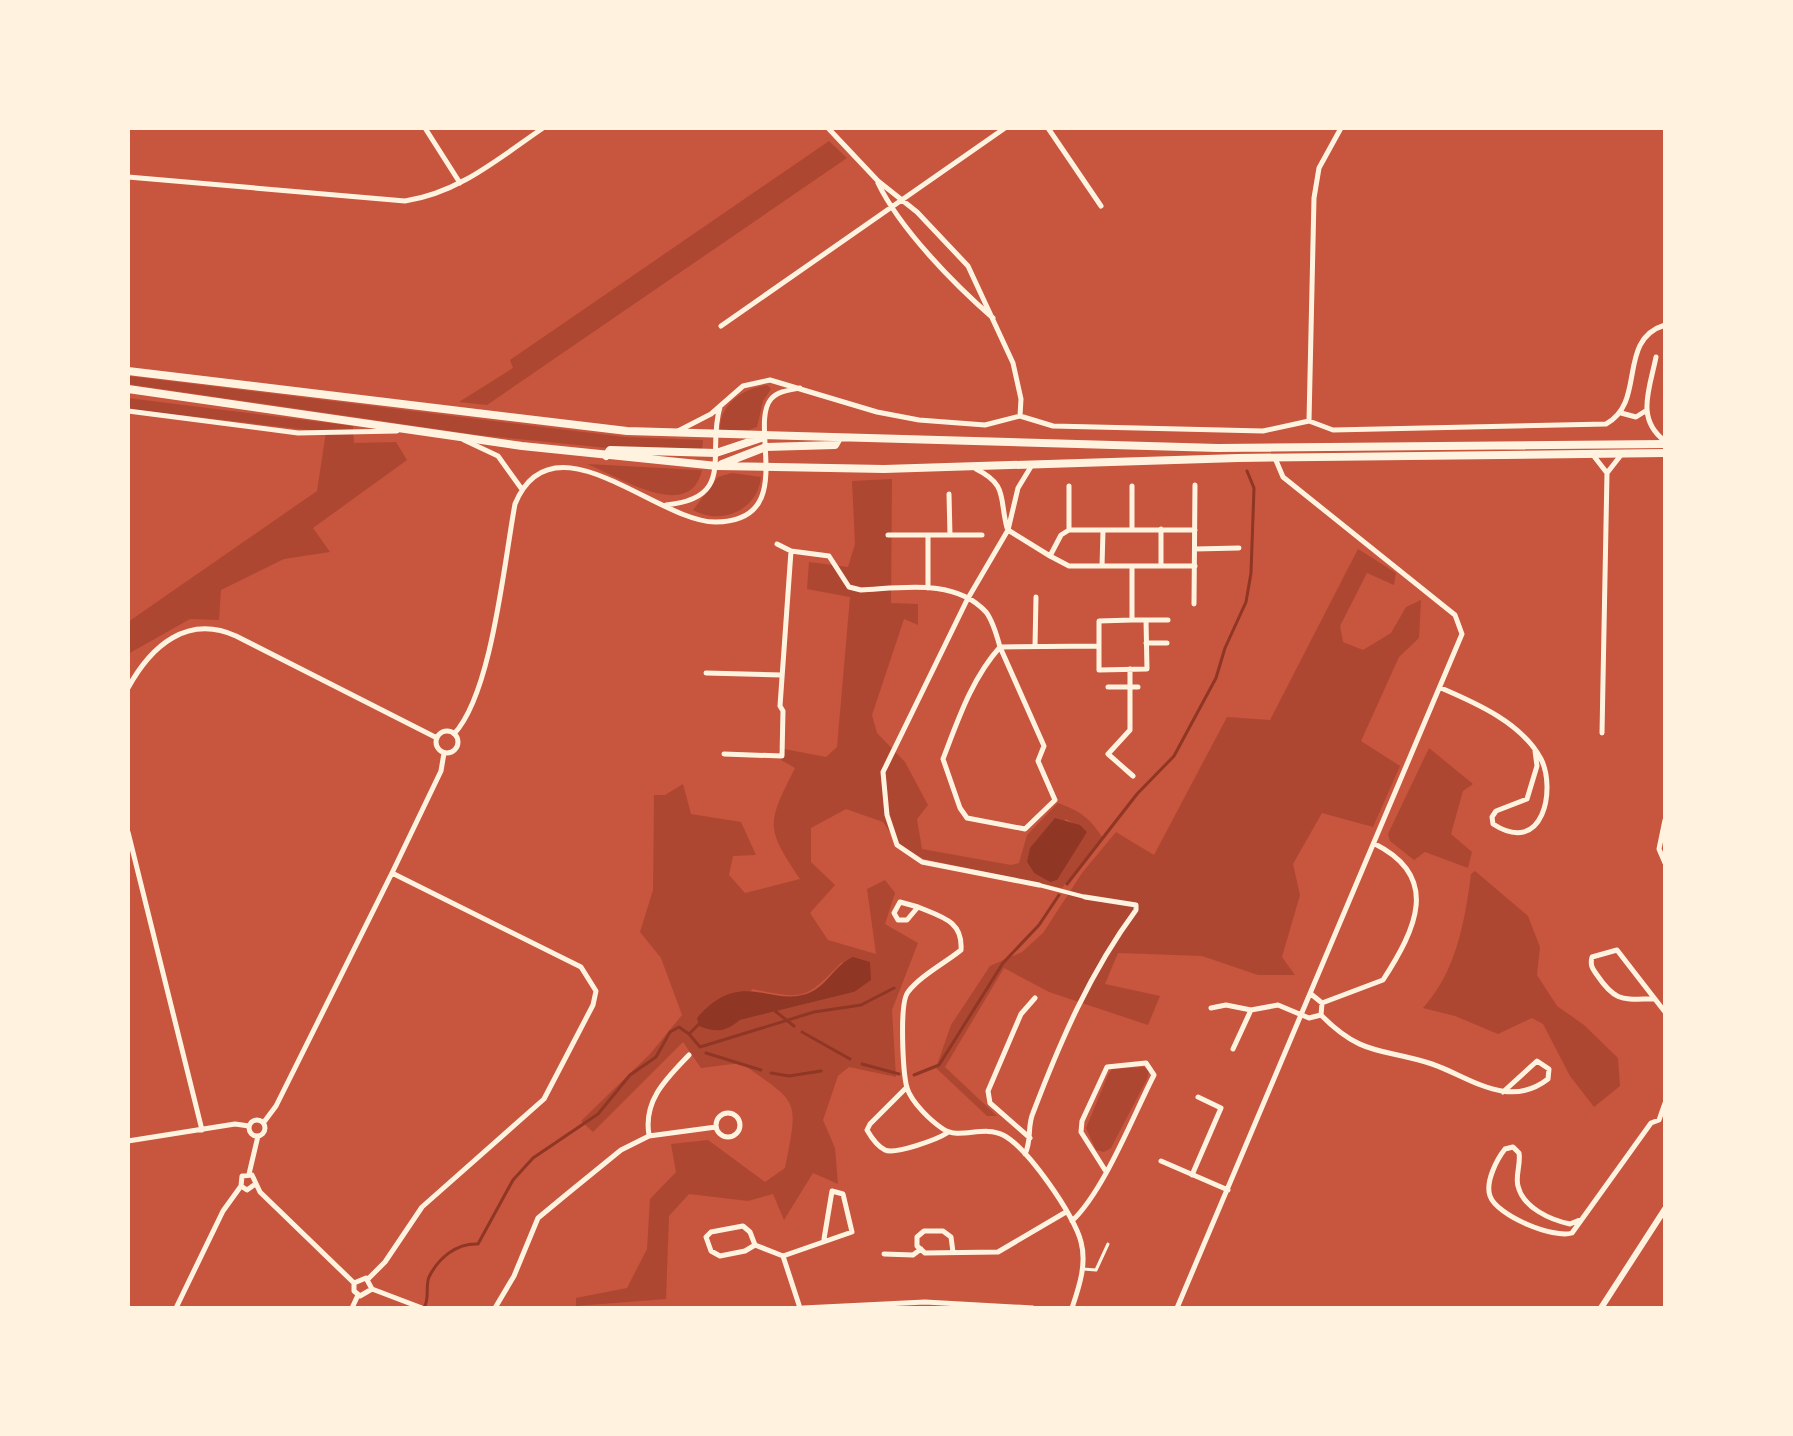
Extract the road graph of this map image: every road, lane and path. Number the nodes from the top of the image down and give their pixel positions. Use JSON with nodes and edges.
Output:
{"nodes":[{"id":1,"x":425,"y":128,"type":"edge"},
{"id":2,"x":543,"y":128,"type":"edge"},
{"id":3,"x":828,"y":128,"type":"edge"},
{"id":4,"x":1005,"y":128,"type":"edge"},
{"id":5,"x":1048,"y":128,"type":"edge"},
{"id":6,"x":1341,"y":128,"type":"edge"},
{"id":7,"x":128,"y":177,"type":"edge"},
{"id":8,"x":878,"y":181,"type":"junction"},
{"id":9,"x":460,"y":183,"type":"junction"},
{"id":10,"x":901,"y":199,"type":"junction"},
{"id":11,"x":890,"y":206,"type":"junction"},
{"id":12,"x":1101,"y":206,"type":"dead end"},
{"id":13,"x":994,"y":318,"type":"junction"},
{"id":14,"x":1665,"y":325,"type":"edge"},
{"id":15,"x":721,"y":326,"type":"dead end"},
{"id":16,"x":1656,"y":357,"type":"dead end"},
{"id":17,"x":128,"y":371,"type":"edge"},
{"id":18,"x":800,"y":388,"type":"junction"},
{"id":19,"x":128,"y":389,"type":"edge"},
{"id":20,"x":720,"y":406,"type":"junction"},
{"id":21,"x":1647,"y":410,"type":"junction"},
{"id":22,"x":128,"y":411,"type":"edge"},
{"id":23,"x":1621,"y":413,"type":"junction"},
{"id":24,"x":1020,"y":416,"type":"junction"},
{"id":25,"x":1309,"y":421,"type":"junction"},
{"id":26,"x":410,"y":430,"type":"junction"},
{"id":27,"x":676,"y":433,"type":"junction"},
{"id":28,"x":716,"y":434,"type":"junction"},
{"id":29,"x":765,"y":436,"type":"junction"},
{"id":30,"x":460,"y":437,"type":"junction"},
{"id":31,"x":839,"y":438,"type":"junction"},
{"id":32,"x":1665,"y":442,"type":"edge"},
{"id":33,"x":766,"y":447,"type":"junction"},
{"id":34,"x":716,"y":453,"type":"junction"},
{"id":35,"x":1624,"y":453,"type":"junction"},
{"id":36,"x":1665,"y":453,"type":"edge"},
{"id":37,"x":1591,"y":454,"type":"junction"},
{"id":38,"x":606,"y":456,"type":"junction"},
{"id":39,"x":1275,"y":458,"type":"junction"},
{"id":40,"x":1033,"y":464,"type":"junction"},
{"id":41,"x":717,"y":466,"type":"junction"},
{"id":42,"x":971,"y":466,"type":"junction"},
{"id":43,"x":768,"y":468,"type":"junction"},
{"id":44,"x":1607,"y":473,"type":"junction"},
{"id":45,"x":1195,"y":485,"type":"dead end"},
{"id":46,"x":1069,"y":486,"type":"dead end"},
{"id":47,"x":1132,"y":486,"type":"dead end"},
{"id":48,"x":522,"y":489,"type":"junction"},
{"id":49,"x":949,"y":494,"type":"dead end"},
{"id":50,"x":665,"y":505,"type":"junction"},
{"id":51,"x":1161,"y":529,"type":"junction"},
{"id":52,"x":1008,"y":530,"type":"junction"},
{"id":53,"x":1069,"y":530,"type":"junction"},
{"id":54,"x":1132,"y":530,"type":"junction"},
{"id":55,"x":1195,"y":530,"type":"junction"},
{"id":56,"x":1103,"y":531,"type":"junction"},
{"id":57,"x":888,"y":535,"type":"dead end"},
{"id":58,"x":928,"y":535,"type":"junction"},
{"id":59,"x":950,"y":535,"type":"junction"},
{"id":60,"x":982,"y":535,"type":"dead end"},
{"id":61,"x":777,"y":544,"type":"dead end"},
{"id":62,"x":1239,"y":548,"type":"dead end"},
{"id":63,"x":1195,"y":549,"type":"junction"},
{"id":64,"x":791,"y":551,"type":"junction"},
{"id":65,"x":1050,"y":556,"type":"junction"},
{"id":66,"x":1102,"y":566,"type":"junction"},
{"id":67,"x":1132,"y":566,"type":"junction"},
{"id":68,"x":1161,"y":566,"type":"junction"},
{"id":69,"x":1195,"y":566,"type":"junction"},
{"id":70,"x":928,"y":588,"type":"junction"},
{"id":71,"x":1036,"y":597,"type":"dead end"},
{"id":72,"x":967,"y":600,"type":"junction"},
{"id":73,"x":1194,"y":604,"type":"dead end"},
{"id":74,"x":1132,"y":620,"type":"junction"},
{"id":75,"x":1146,"y":620,"type":"junction"},
{"id":76,"x":1168,"y":620,"type":"dead end"},
{"id":77,"x":1146,"y":643,"type":"junction"},
{"id":78,"x":1167,"y":643,"type":"dead end"},
{"id":79,"x":1035,"y":646,"type":"junction"},
{"id":80,"x":1099,"y":646,"type":"junction"},
{"id":81,"x":1000,"y":647,"type":"junction"},
{"id":82,"x":1130,"y":669,"type":"junction"},
{"id":83,"x":706,"y":673,"type":"dead end"},
{"id":84,"x":781,"y":675,"type":"junction"},
{"id":85,"x":1108,"y":687,"type":"dead end"},
{"id":86,"x":1134,"y":687,"type":"junction"},
{"id":87,"x":128,"y":688,"type":"edge"},
{"id":88,"x":1441,"y":688,"type":"junction"},
{"id":89,"x":1602,"y":733,"type":"dead end"},
{"id":90,"x":454,"y":734,"type":"junction"},
{"id":91,"x":437,"y":738,"type":"junction"},
{"id":92,"x":1535,"y":751,"type":"junction"},
{"id":93,"x":444,"y":753,"type":"junction"},
{"id":94,"x":724,"y":754,"type":"dead end"},
{"id":95,"x":1133,"y":776,"type":"dead end"},
{"id":96,"x":1665,"y":820,"type":"edge"},
{"id":97,"x":128,"y":832,"type":"edge"},
{"id":98,"x":1375,"y":844,"type":"junction"},
{"id":99,"x":1665,"y":863,"type":"edge"},
{"id":100,"x":392,"y":873,"type":"junction"},
{"id":101,"x":1039,"y":885,"type":"joint"},
{"id":102,"x":1085,"y":897,"type":"joint"},
{"id":103,"x":918,"y":907,"type":"junction"},
{"id":104,"x":1311,"y":994,"type":"junction"},
{"id":105,"x":1035,"y":998,"type":"dead end"},
{"id":106,"x":1655,"y":999,"type":"junction"},
{"id":107,"x":1322,"y":1003,"type":"junction"},
{"id":108,"x":1211,"y":1008,"type":"dead end"},
{"id":109,"x":1251,"y":1010,"type":"junction"},
{"id":110,"x":1665,"y":1012,"type":"edge"},
{"id":111,"x":1321,"y":1015,"type":"junction"},
{"id":112,"x":1302,"y":1016,"type":"junction"},
{"id":113,"x":1233,"y":1049,"type":"dead end"},
{"id":114,"x":689,"y":1055,"type":"dead end"},
{"id":115,"x":907,"y":1087,"type":"junction"},
{"id":116,"x":1503,"y":1092,"type":"junction"},
{"id":117,"x":1198,"y":1097,"type":"dead end"},
{"id":118,"x":1665,"y":1103,"type":"edge"},
{"id":119,"x":264,"y":1122,"type":"junction"},
{"id":120,"x":1662,"y":1122,"type":"edge"},
{"id":121,"x":249,"y":1126,"type":"junction"},
{"id":122,"x":716,"y":1127,"type":"junction"},
{"id":123,"x":202,"y":1130,"type":"junction"},
{"id":124,"x":947,"y":1133,"type":"junction"},
{"id":125,"x":258,"y":1136,"type":"junction"},
{"id":126,"x":649,"y":1136,"type":"junction"},
{"id":127,"x":1031,"y":1138,"type":"junction"},
{"id":128,"x":128,"y":1141,"type":"edge"},
{"id":129,"x":1025,"y":1154,"type":"junction"},
{"id":130,"x":1161,"y":1161,"type":"dead end"},
{"id":131,"x":1105,"y":1170,"type":"junction"},
{"id":132,"x":249,"y":1174,"type":"junction"},
{"id":133,"x":1192,"y":1175,"type":"junction"},
{"id":134,"x":254,"y":1185,"type":"junction"},
{"id":135,"x":241,"y":1186,"type":"junction"},
{"id":136,"x":1228,"y":1190,"type":"junction"},
{"id":137,"x":1665,"y":1209,"type":"edge"},
{"id":138,"x":1066,"y":1212,"type":"junction"},
{"id":139,"x":1582,"y":1219,"type":"junction"},
{"id":140,"x":1072,"y":1221,"type":"junction"},
{"id":141,"x":824,"y":1239,"type":"junction"},
{"id":142,"x":1108,"y":1244,"type":"dead end"},
{"id":143,"x":755,"y":1245,"type":"junction"},
{"id":144,"x":921,"y":1249,"type":"junction"},
{"id":145,"x":953,"y":1252,"type":"junction"},
{"id":146,"x":884,"y":1254,"type":"dead end"},
{"id":147,"x":783,"y":1256,"type":"junction"},
{"id":148,"x":1083,"y":1269,"type":"junction"},
{"id":149,"x":368,"y":1279,"type":"junction"},
{"id":150,"x":354,"y":1283,"type":"junction"},
{"id":151,"x":372,"y":1289,"type":"junction"},
{"id":152,"x":358,"y":1295,"type":"junction"},
{"id":153,"x":953,"y":1304,"type":"junction"},
{"id":154,"x":877,"y":1306,"type":"edge"},
{"id":155,"x":887,"y":1306,"type":"edge"},
{"id":156,"x":810,"y":1307,"type":"edge"},
{"id":157,"x":176,"y":1308,"type":"edge"},
{"id":158,"x":352,"y":1308,"type":"edge"},
{"id":159,"x":420,"y":1308,"type":"edge"},
{"id":160,"x":495,"y":1308,"type":"edge"},
{"id":161,"x":802,"y":1308,"type":"edge"},
{"id":162,"x":816,"y":1308,"type":"edge"},
{"id":163,"x":937,"y":1308,"type":"edge"},
{"id":164,"x":1033,"y":1308,"type":"edge"},
{"id":165,"x":1072,"y":1308,"type":"edge"},
{"id":166,"x":1177,"y":1308,"type":"edge"},
{"id":167,"x":1601,"y":1308,"type":"edge"}],
"edges":[{"from":1,"to":9,"type":"street"},
{"from":2,"to":9,"type":"street"},
{"from":3,"to":8,"type":"street"},
{"from":4,"to":10,"type":"street"},
{"from":5,"to":12,"type":"street"},
{"from":6,"to":25,"type":"street"},
{"from":7,"to":9,"type":"street"},
{"from":8,"to":10,"type":"street"},
{"from":8,"to":11,"type":"street"},
{"from":10,"to":11,"type":"street"},
{"from":10,"to":13,"type":"street"},
{"from":11,"to":13,"type":"street"},
{"from":11,"to":15,"type":"street"},
{"from":13,"to":24,"type":"street"},
{"from":14,"to":23,"type":"street"},
{"from":16,"to":21,"type":"street"},
{"from":17,"to":27,"type":"main road"},
{"from":18,"to":20,"type":"street"},
{"from":18,"to":24,"type":"street"},
{"from":18,"to":29,"type":"street"},
{"from":19,"to":26,"type":"main road"},
{"from":20,"to":27,"type":"street"},
{"from":20,"to":28,"type":"street"},
{"from":21,"to":23,"type":"street"},
{"from":21,"to":32,"type":"street"},
{"from":22,"to":26,"type":"street"},
{"from":23,"to":25,"type":"street"},
{"from":24,"to":25,"type":"street"},
{"from":26,"to":30,"type":"main road"},
{"from":27,"to":28,"type":"main road"},
{"from":28,"to":29,"type":"main road"},
{"from":28,"to":34,"type":"street"},
{"from":29,"to":31,"type":"main road"},
{"from":29,"to":33,"type":"street"},
{"from":29,"to":34,"type":"main road"},
{"from":30,"to":38,"type":"main road"},
{"from":30,"to":48,"type":"street"},
{"from":31,"to":32,"type":"main road"},
{"from":31,"to":33,"type":"main road"},
{"from":33,"to":41,"type":"main road"},
{"from":33,"to":43,"type":"street"},
{"from":34,"to":38,"type":"main road"},
{"from":34,"to":41,"type":"street"},
{"from":35,"to":36,"type":"main road"},
{"from":35,"to":37,"type":"main road"},
{"from":35,"to":44,"type":"street"},
{"from":37,"to":39,"type":"main road"},
{"from":37,"to":44,"type":"street"},
{"from":38,"to":41,"type":"main road"},
{"from":39,"to":40,"type":"main road"},
{"from":39,"to":88,"type":"street"},
{"from":40,"to":42,"type":"main road"},
{"from":40,"to":52,"type":"street"},
{"from":41,"to":43,"type":"main road"},
{"from":41,"to":50,"type":"street"},
{"from":42,"to":43,"type":"main road"},
{"from":42,"to":52,"type":"street"},
{"from":43,"to":50,"type":"street"},
{"from":44,"to":89,"type":"street"},
{"from":45,"to":55,"type":"street"},
{"from":46,"to":53,"type":"street"},
{"from":47,"to":54,"type":"street"},
{"from":48,"to":50,"type":"street"},
{"from":48,"to":90,"type":"street"},
{"from":49,"to":59,"type":"street"},
{"from":51,"to":54,"type":"street"},
{"from":51,"to":55,"type":"street"},
{"from":51,"to":68,"type":"street"},
{"from":52,"to":65,"type":"street"},
{"from":52,"to":72,"type":"street"},
{"from":53,"to":56,"type":"street"},
{"from":53,"to":65,"type":"street"},
{"from":54,"to":56,"type":"street"},
{"from":55,"to":63,"type":"street"},
{"from":56,"to":66,"type":"street"},
{"from":57,"to":58,"type":"street"},
{"from":58,"to":59,"type":"street"},
{"from":58,"to":70,"type":"street"},
{"from":59,"to":60,"type":"street"},
{"from":61,"to":64,"type":"street"},
{"from":62,"to":63,"type":"street"},
{"from":63,"to":69,"type":"street"},
{"from":64,"to":70,"type":"street"},
{"from":64,"to":84,"type":"street"},
{"from":65,"to":66,"type":"street"},
{"from":66,"to":67,"type":"street"},
{"from":67,"to":68,"type":"street"},
{"from":67,"to":74,"type":"street"},
{"from":68,"to":69,"type":"street"},
{"from":69,"to":73,"type":"street"},
{"from":70,"to":72,"type":"street"},
{"from":71,"to":79,"type":"street"},
{"from":72,"to":81,"type":"street"},
{"from":72,"to":101,"type":"street"},
{"from":74,"to":75,"type":"street"},
{"from":74,"to":80,"type":"street"},
{"from":75,"to":76,"type":"street"},
{"from":75,"to":77,"type":"street"},
{"from":77,"to":78,"type":"street"},
{"from":77,"to":82,"type":"street"},
{"from":79,"to":80,"type":"street"},
{"from":79,"to":81,"type":"street"},
{"from":80,"to":82,"type":"street"},
{"from":81,"to":81,"type":"street"},
{"from":82,"to":86,"type":"street"},
{"from":83,"to":84,"type":"street"},
{"from":84,"to":94,"type":"street"},
{"from":85,"to":86,"type":"street"},
{"from":86,"to":95,"type":"street"},
{"from":87,"to":91,"type":"street"},
{"from":88,"to":92,"type":"street"},
{"from":88,"to":98,"type":"street"},
{"from":90,"to":91,"type":"street"},
{"from":90,"to":93,"type":"street"},
{"from":91,"to":93,"type":"street"},
{"from":92,"to":92,"type":"street"},
{"from":93,"to":100,"type":"street"},
{"from":96,"to":99,"type":"street"},
{"from":97,"to":123,"type":"street"},
{"from":98,"to":104,"type":"street"},
{"from":98,"to":107,"type":"street"},
{"from":100,"to":119,"type":"street"},
{"from":100,"to":149,"type":"street"},
{"from":101,"to":102,"type":"street"},
{"from":102,"to":127,"type":"street"},
{"from":103,"to":103,"type":"street"},
{"from":103,"to":115,"type":"street"},
{"from":104,"to":107,"type":"street"},
{"from":104,"to":112,"type":"street"},
{"from":105,"to":127,"type":"street"},
{"from":106,"to":106,"type":"street"},
{"from":106,"to":110,"type":"street"},
{"from":107,"to":111,"type":"street"},
{"from":108,"to":109,"type":"street"},
{"from":109,"to":112,"type":"street"},
{"from":109,"to":113,"type":"street"},
{"from":111,"to":112,"type":"street"},
{"from":111,"to":116,"type":"street"},
{"from":112,"to":136,"type":"street"},
{"from":114,"to":126,"type":"street"},
{"from":115,"to":124,"type":"street"},
{"from":115,"to":124,"type":"street"},
{"from":116,"to":116,"type":"street"},
{"from":117,"to":133,"type":"street"},
{"from":118,"to":120,"type":"street"},
{"from":119,"to":121,"type":"street"},
{"from":119,"to":125,"type":"street"},
{"from":120,"to":139,"type":"street"},
{"from":121,"to":123,"type":"street"},
{"from":121,"to":125,"type":"street"},
{"from":122,"to":122,"type":"street"},
{"from":122,"to":126,"type":"street"},
{"from":123,"to":128,"type":"street"},
{"from":124,"to":129,"type":"street"},
{"from":125,"to":132,"type":"street"},
{"from":126,"to":160,"type":"street"},
{"from":127,"to":129,"type":"street"},
{"from":129,"to":138,"type":"street"},
{"from":130,"to":133,"type":"street"},
{"from":131,"to":131,"type":"street"},
{"from":131,"to":140,"type":"street"},
{"from":132,"to":134,"type":"street"},
{"from":132,"to":135,"type":"street"},
{"from":133,"to":136,"type":"street"},
{"from":134,"to":135,"type":"street"},
{"from":134,"to":150,"type":"street"},
{"from":135,"to":157,"type":"street"},
{"from":136,"to":166,"type":"street"},
{"from":137,"to":167,"type":"street"},
{"from":138,"to":140,"type":"street"},
{"from":138,"to":145,"type":"street"},
{"from":139,"to":139,"type":"street"},
{"from":140,"to":148,"type":"street"},
{"from":141,"to":141,"type":"street"},
{"from":141,"to":147,"type":"street"},
{"from":142,"to":148,"type":"lane"},
{"from":143,"to":143,"type":"street"},
{"from":143,"to":147,"type":"street"},
{"from":144,"to":145,"type":"street"},
{"from":144,"to":145,"type":"street"},
{"from":144,"to":146,"type":"street"},
{"from":147,"to":161,"type":"street"},
{"from":148,"to":165,"type":"street"},
{"from":149,"to":150,"type":"street"},
{"from":149,"to":151,"type":"street"},
{"from":150,"to":152,"type":"street"},
{"from":151,"to":152,"type":"street"},
{"from":151,"to":159,"type":"street"},
{"from":152,"to":158,"type":"street"},
{"from":153,"to":155,"type":"street"},
{"from":153,"to":163,"type":"street"},
{"from":153,"to":164,"type":"street"},
{"from":154,"to":155,"type":"street"},
{"from":154,"to":156,"type":"street"},
{"from":156,"to":161,"type":"street"},
{"from":156,"to":162,"type":"street"}]}
